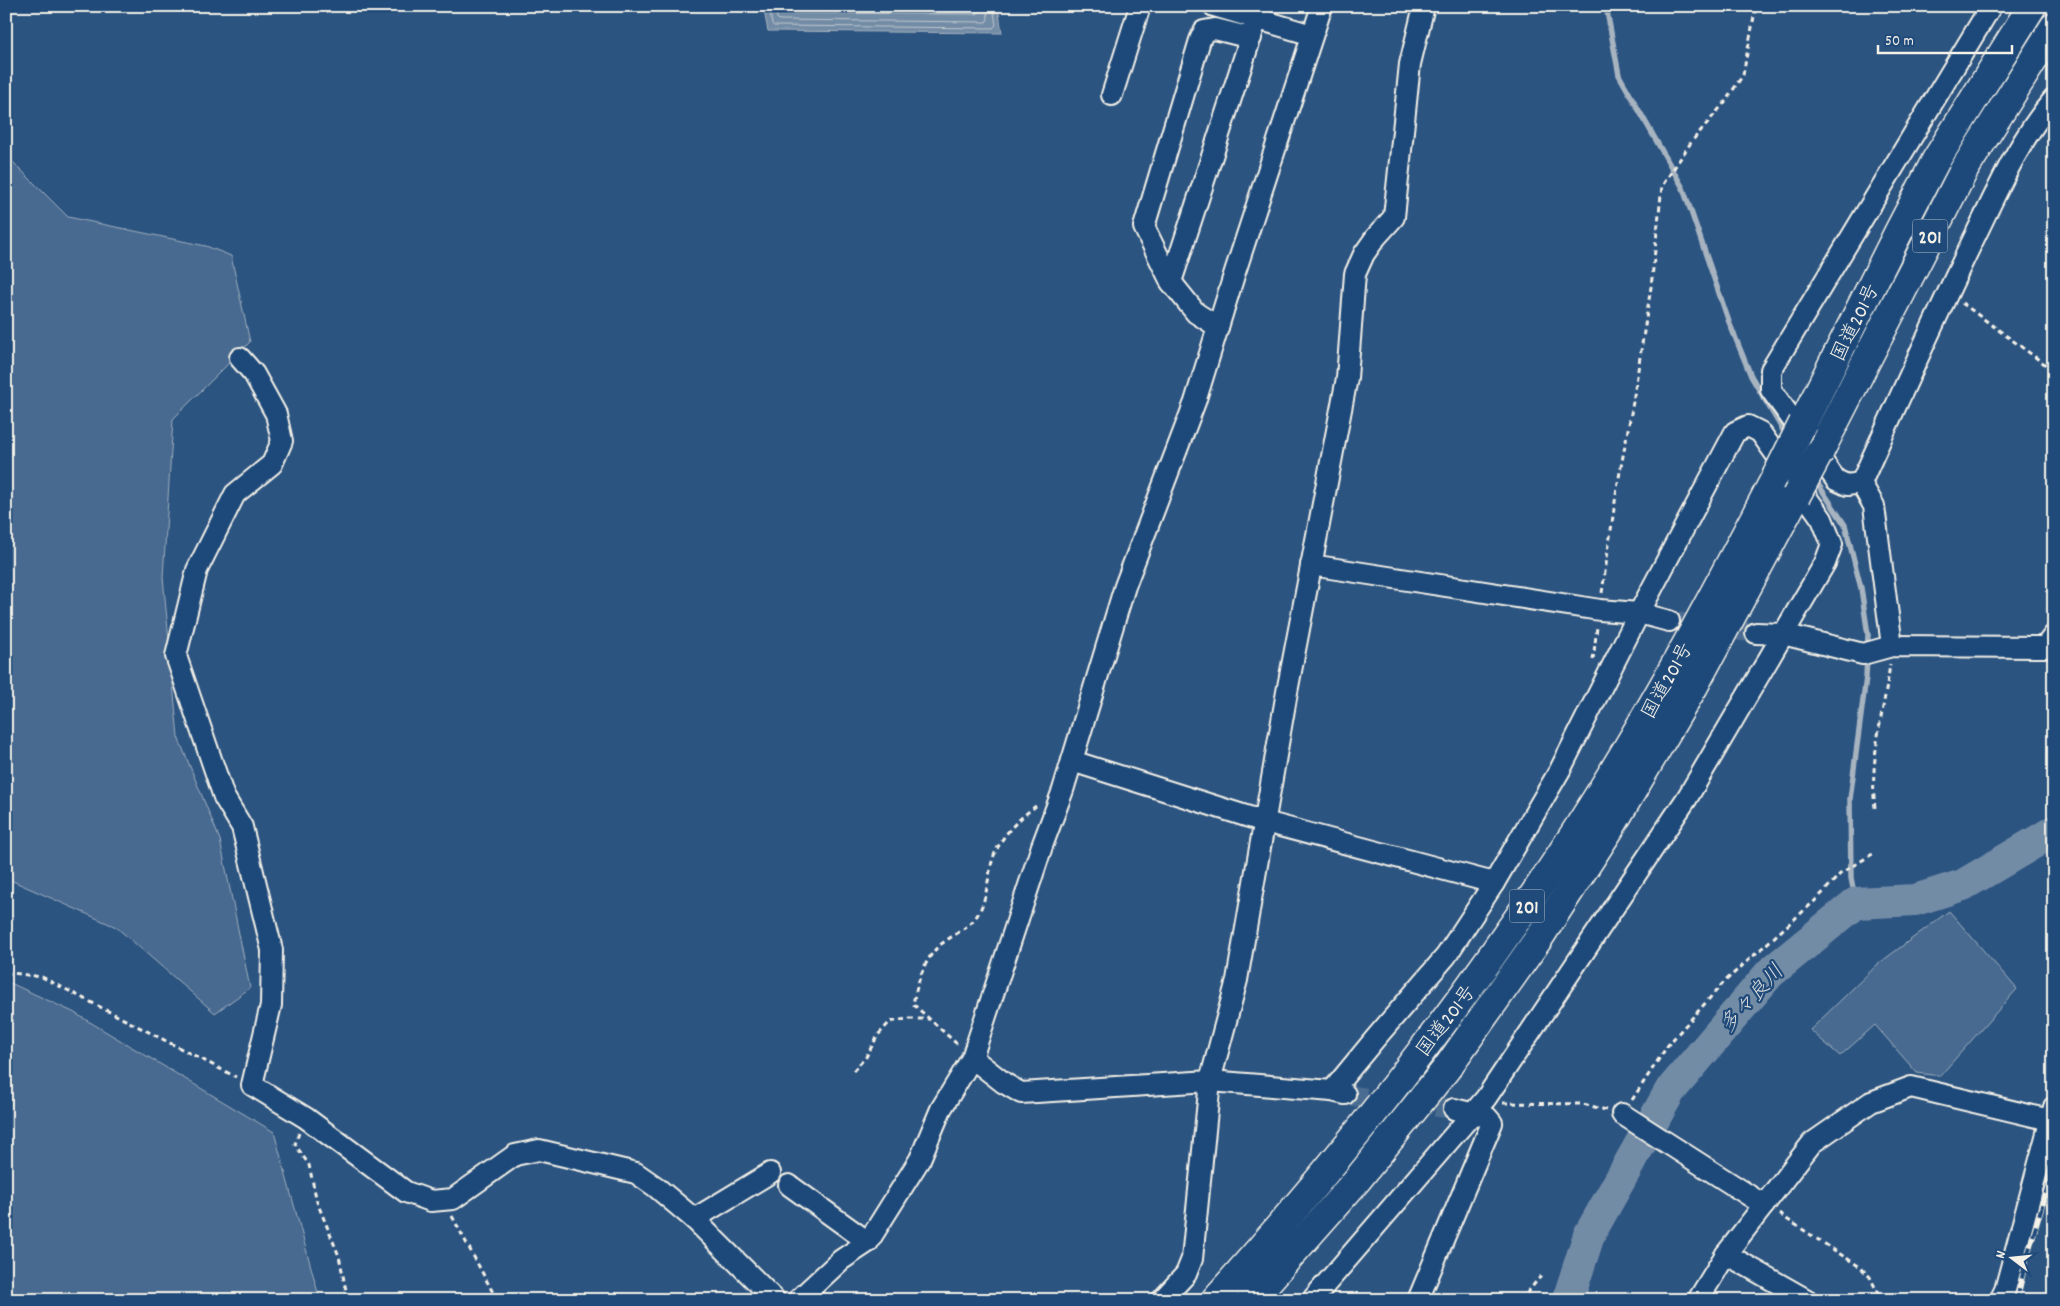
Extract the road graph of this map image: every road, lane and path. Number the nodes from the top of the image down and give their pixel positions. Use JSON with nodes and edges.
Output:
{"nodes":[{"id":1,"x":1140,"y":6,"type":"edge"},
{"id":2,"x":1214,"y":6,"type":"edge"},
{"id":3,"x":1322,"y":6,"type":"edge"},
{"id":4,"x":1424,"y":6,"type":"edge"},
{"id":5,"x":1756,"y":6,"type":"edge"},
{"id":6,"x":1991,"y":6,"type":"edge"},
{"id":7,"x":2032,"y":6,"type":"edge"},
{"id":8,"x":1257,"y":21,"type":"edge"},
{"id":9,"x":2054,"y":27,"type":"edge"},
{"id":10,"x":1312,"y":35,"type":"junction"},
{"id":11,"x":1112,"y":95,"type":"dead end"},
{"id":12,"x":2054,"y":99,"type":"edge"},
{"id":13,"x":1172,"y":282,"type":"junction"},
{"id":14,"x":1947,"y":292,"type":"junction"},
{"id":15,"x":1218,"y":326,"type":"junction"},
{"id":16,"x":240,"y":358,"type":"dead end"},
{"id":17,"x":2054,"y":370,"type":"edge"},
{"id":18,"x":1861,"y":483,"type":"junction"},
{"id":19,"x":1312,"y":565,"type":"junction"},
{"id":20,"x":1600,"y":610,"type":"junction"},
{"id":21,"x":1639,"y":613,"type":"junction"},
{"id":22,"x":1669,"y":621,"type":"tunnel mouth"},
{"id":23,"x":1756,"y":633,"type":"tunnel mouth"},
{"id":24,"x":1783,"y":634,"type":"junction"},
{"id":25,"x":2054,"y":635,"type":"edge"},
{"id":26,"x":1889,"y":647,"type":"junction"},
{"id":27,"x":1072,"y":761,"type":"junction"},
{"id":28,"x":1063,"y":790,"type":"junction"},
{"id":29,"x":1875,"y":808,"type":"dead end"},
{"id":30,"x":1265,"y":822,"type":"junction"},
{"id":31,"x":1876,"y":852,"type":"dead end"},
{"id":32,"x":1494,"y":883,"type":"junction"},
{"id":33,"x":6,"y":974,"type":"edge"},
{"id":34,"x":930,"y":1019,"type":"junction"},
{"id":35,"x":972,"y":1058,"type":"junction"},
{"id":36,"x":853,"y":1071,"type":"dead end"},
{"id":37,"x":1210,"y":1081,"type":"junction"},
{"id":38,"x":252,"y":1085,"type":"junction"},
{"id":39,"x":1480,"y":1106,"type":"junction"},
{"id":40,"x":1454,"y":1109,"type":"tunnel mouth"},
{"id":41,"x":1622,"y":1114,"type":"junction"},
{"id":42,"x":2052,"y":1116,"type":"edge"},
{"id":43,"x":308,"y":1120,"type":"junction"},
{"id":44,"x":770,"y":1173,"type":"dead end"},
{"id":45,"x":789,"y":1184,"type":"dead end"},
{"id":46,"x":443,"y":1200,"type":"junction"},
{"id":47,"x":1764,"y":1204,"type":"junction"},
{"id":48,"x":694,"y":1219,"type":"junction"},
{"id":49,"x":868,"y":1242,"type":"junction"},
{"id":50,"x":1726,"y":1254,"type":"junction"},
{"id":51,"x":1541,"y":1276,"type":"dead end"},
{"id":52,"x":348,"y":1300,"type":"edge"},
{"id":53,"x":497,"y":1300,"type":"edge"},
{"id":54,"x":775,"y":1300,"type":"edge"},
{"id":55,"x":798,"y":1300,"type":"edge"},
{"id":56,"x":1162,"y":1300,"type":"edge"},
{"id":57,"x":1215,"y":1300,"type":"edge"},
{"id":58,"x":1251,"y":1300,"type":"edge"},
{"id":59,"x":1312,"y":1300,"type":"edge"},
{"id":60,"x":1418,"y":1300,"type":"edge"},
{"id":61,"x":1521,"y":1300,"type":"edge"},
{"id":62,"x":1698,"y":1300,"type":"edge"},
{"id":63,"x":1807,"y":1300,"type":"edge"},
{"id":64,"x":1881,"y":1300,"type":"edge"},
{"id":65,"x":2000,"y":1300,"type":"edge"}],
"edges":[{"from":1,"to":11,"type":"street"},
{"from":2,"to":8,"type":"street"},
{"from":3,"to":10,"type":"street"},
{"from":4,"to":19,"type":"street"},
{"from":5,"to":20,"type":"path"},
{"from":6,"to":18,"type":"street"},
{"from":7,"to":57,"type":"highway","name":"国道201号","number":"201","bridge":true},
{"from":8,"to":10,"type":"street"},
{"from":8,"to":13,"type":"street"},
{"from":8,"to":13,"type":"street"},
{"from":9,"to":58,"type":"highway","name":"国道201号","number":"201","bridge":true},
{"from":10,"to":15,"type":"street"},
{"from":12,"to":14,"type":"street"},
{"from":13,"to":15,"type":"street"},
{"from":14,"to":17,"type":"path"},
{"from":14,"to":18,"type":"street"},
{"from":15,"to":27,"type":"street"},
{"from":16,"to":38,"type":"street"},
{"from":18,"to":26,"type":"street"},
{"from":19,"to":20,"type":"street"},
{"from":19,"to":30,"type":"street"},
{"from":20,"to":21,"type":"street"},
{"from":21,"to":22,"type":"street"},
{"from":21,"to":24,"type":"street"},
{"from":21,"to":32,"type":"street"},
{"from":23,"to":24,"type":"street"},
{"from":24,"to":26,"type":"street"},
{"from":24,"to":39,"type":"street"},
{"from":25,"to":26,"type":"street"},
{"from":26,"to":29,"type":"path"},
{"from":27,"to":28,"type":"street"},
{"from":27,"to":30,"type":"street"},
{"from":28,"to":34,"type":"path"},
{"from":28,"to":35,"type":"street"},
{"from":30,"to":32,"type":"street"},
{"from":30,"to":37,"type":"street"},
{"from":31,"to":41,"type":"path"},
{"from":32,"to":37,"type":"street"},
{"from":33,"to":38,"type":"path"},
{"from":34,"to":35,"type":"path"},
{"from":34,"to":36,"type":"path"},
{"from":35,"to":37,"type":"street"},
{"from":35,"to":49,"type":"street"},
{"from":37,"to":56,"type":"street"},
{"from":38,"to":43,"type":"street"},
{"from":39,"to":40,"type":"street"},
{"from":39,"to":41,"type":"path"},
{"from":39,"to":59,"type":"street"},
{"from":39,"to":60,"type":"street"},
{"from":41,"to":47,"type":"street"},
{"from":42,"to":47,"type":"street"},
{"from":42,"to":65,"type":"street"},
{"from":43,"to":46,"type":"street"},
{"from":43,"to":52,"type":"path"},
{"from":44,"to":48,"type":"street"},
{"from":45,"to":49,"type":"street"},
{"from":46,"to":48,"type":"street"},
{"from":46,"to":53,"type":"path"},
{"from":47,"to":50,"type":"street"},
{"from":47,"to":64,"type":"path"},
{"from":48,"to":54,"type":"street"},
{"from":49,"to":55,"type":"street"},
{"from":50,"to":62,"type":"street"},
{"from":50,"to":63,"type":"street"},
{"from":51,"to":61,"type":"path"}]}
